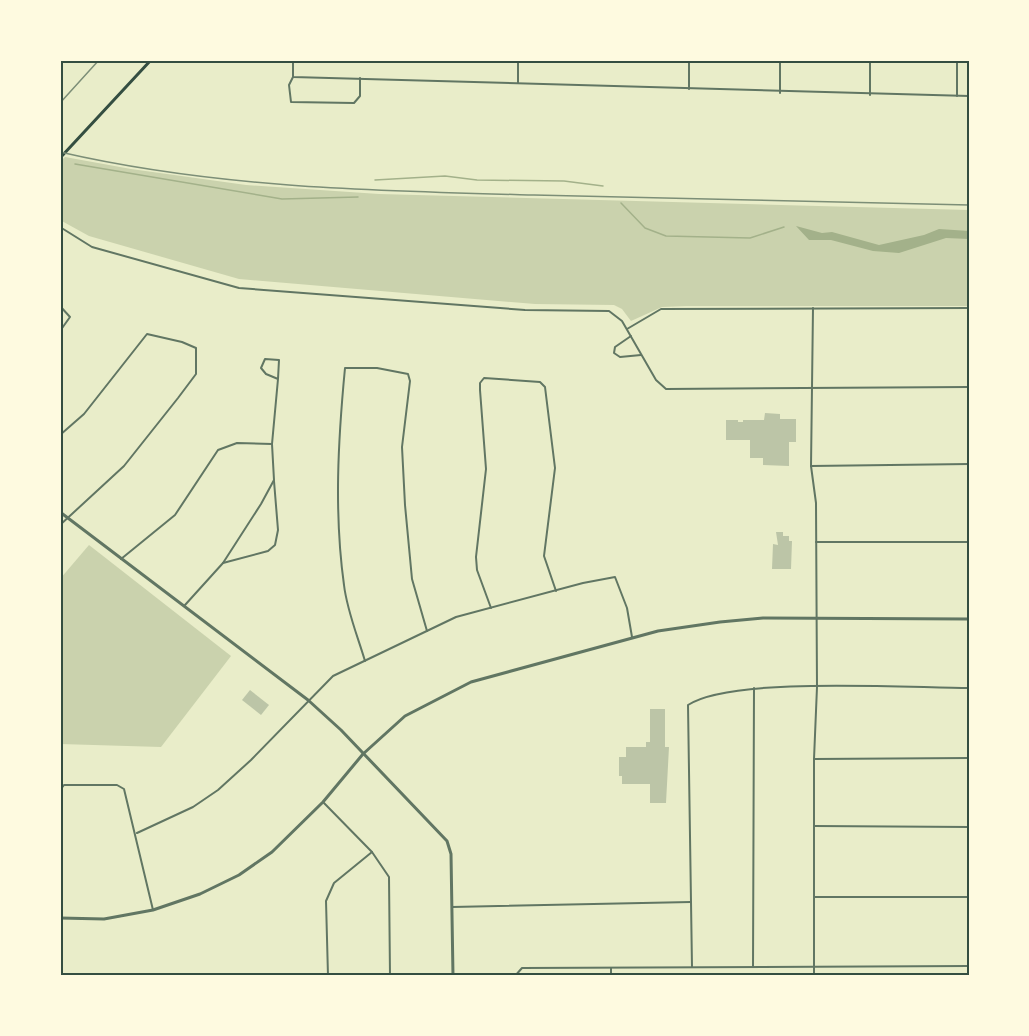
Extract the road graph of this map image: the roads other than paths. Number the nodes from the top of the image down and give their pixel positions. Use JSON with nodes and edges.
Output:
{"nodes":[{"id":1,"x":151,"y":60,"type":"edge"},
{"id":2,"x":293,"y":60,"type":"edge"},
{"id":3,"x":518,"y":60,"type":"edge"},
{"id":4,"x":689,"y":60,"type":"edge"},
{"id":5,"x":780,"y":60,"type":"edge"},
{"id":6,"x":870,"y":60,"type":"edge"},
{"id":7,"x":957,"y":60,"type":"edge"},
{"id":8,"x":293,"y":76,"type":"junction"},
{"id":9,"x":360,"y":78,"type":"junction"},
{"id":10,"x":518,"y":83,"type":"junction"},
{"id":11,"x":689,"y":89,"type":"junction"},
{"id":12,"x":780,"y":93,"type":"junction"},
{"id":13,"x":870,"y":95,"type":"junction"},
{"id":14,"x":957,"y":96,"type":"junction"},
{"id":15,"x":969,"y":96,"type":"edge"},
{"id":16,"x":60,"y":158,"type":"edge"},
{"id":17,"x":60,"y":227,"type":"edge"},
{"id":18,"x":60,"y":306,"type":"edge"},
{"id":19,"x":969,"y":308,"type":"edge"},
{"id":20,"x":813,"y":309,"type":"junction"},
{"id":21,"x":627,"y":329,"type":"junction"},
{"id":22,"x":60,"y":331,"type":"edge"},
{"id":23,"x":631,"y":336,"type":"junction"},
{"id":24,"x":641,"y":355,"type":"junction"},
{"id":25,"x":278,"y":379,"type":"junction"},
{"id":26,"x":969,"y":387,"type":"edge"},
{"id":27,"x":812,"y":388,"type":"junction"},
{"id":28,"x":60,"y":435,"type":"edge"},
{"id":29,"x":272,"y":444,"type":"junction"},
{"id":30,"x":969,"y":464,"type":"edge"},
{"id":31,"x":812,"y":466,"type":"junction"},
{"id":32,"x":273,"y":480,"type":"junction"},
{"id":33,"x":60,"y":512,"type":"edge"},
{"id":34,"x":68,"y":518,"type":"junction"},
{"id":35,"x":60,"y":525,"type":"edge"},
{"id":36,"x":816,"y":542,"type":"junction"},
{"id":37,"x":969,"y":542,"type":"edge"},
{"id":38,"x":122,"y":559,"type":"junction"},
{"id":39,"x":223,"y":562,"type":"junction"},
{"id":40,"x":556,"y":591,"type":"junction"},
{"id":41,"x":184,"y":606,"type":"junction"},
{"id":42,"x":491,"y":608,"type":"junction"},
{"id":43,"x":969,"y":619,"type":"edge"},
{"id":44,"x":817,"y":620,"type":"junction"},
{"id":45,"x":427,"y":631,"type":"junction"},
{"id":46,"x":632,"y":637,"type":"junction"},
{"id":47,"x":364,"y":661,"type":"junction"},
{"id":48,"x":817,"y":687,"type":"junction"},
{"id":49,"x":754,"y":688,"type":"junction"},
{"id":50,"x":969,"y":688,"type":"edge"},
{"id":51,"x":308,"y":700,"type":"junction"},
{"id":52,"x":363,"y":754,"type":"junction"},
{"id":53,"x":969,"y":758,"type":"edge"},
{"id":54,"x":814,"y":759,"type":"junction"},
{"id":55,"x":323,"y":802,"type":"junction"},
{"id":56,"x":814,"y":826,"type":"junction"},
{"id":57,"x":969,"y":827,"type":"edge"},
{"id":58,"x":136,"y":833,"type":"junction"},
{"id":59,"x":60,"y":835,"type":"edge"},
{"id":60,"x":372,"y":852,"type":"junction"},
{"id":61,"x":815,"y":897,"type":"junction"},
{"id":62,"x":969,"y":897,"type":"edge"},
{"id":63,"x":691,"y":902,"type":"junction"},
{"id":64,"x":452,"y":907,"type":"junction"},
{"id":65,"x":153,"y":909,"type":"junction"},
{"id":66,"x":60,"y":918,"type":"edge"},
{"id":67,"x":813,"y":966,"type":"junction"},
{"id":68,"x":969,"y":966,"type":"edge"},
{"id":69,"x":692,"y":967,"type":"junction"},
{"id":70,"x":753,"y":967,"type":"junction"},
{"id":71,"x":611,"y":968,"type":"junction"},
{"id":72,"x":328,"y":976,"type":"edge"},
{"id":73,"x":390,"y":976,"type":"edge"},
{"id":74,"x":453,"y":976,"type":"edge"},
{"id":75,"x":515,"y":976,"type":"edge"},
{"id":76,"x":611,"y":976,"type":"edge"},
{"id":77,"x":814,"y":976,"type":"edge"}],
"edges":[{"from":1,"to":16,"type":"main road"},
{"from":2,"to":8,"type":"street"},
{"from":3,"to":10,"type":"street"},
{"from":4,"to":11,"type":"street"},
{"from":5,"to":12,"type":"street"},
{"from":6,"to":13,"type":"street"},
{"from":7,"to":14,"type":"street"},
{"from":8,"to":9,"type":"street"},
{"from":8,"to":9,"type":"street"},
{"from":9,"to":10,"type":"street"},
{"from":10,"to":11,"type":"street"},
{"from":11,"to":12,"type":"street"},
{"from":12,"to":13,"type":"street"},
{"from":13,"to":14,"type":"street"},
{"from":14,"to":15,"type":"street"},
{"from":17,"to":21,"type":"street"},
{"from":18,"to":22,"type":"street"},
{"from":19,"to":20,"type":"street"},
{"from":20,"to":21,"type":"street"},
{"from":20,"to":27,"type":"street"},
{"from":21,"to":23,"type":"street"},
{"from":23,"to":24,"type":"street"},
{"from":23,"to":24,"type":"street"},
{"from":24,"to":27,"type":"street"},
{"from":25,"to":25,"type":"street"},
{"from":25,"to":29,"type":"street"},
{"from":26,"to":27,"type":"street"},
{"from":27,"to":31,"type":"street"},
{"from":28,"to":34,"type":"street"},
{"from":29,"to":32,"type":"street"},
{"from":29,"to":38,"type":"street"},
{"from":30,"to":31,"type":"street"},
{"from":31,"to":36,"type":"street"},
{"from":32,"to":39,"type":"street"},
{"from":32,"to":39,"type":"street"},
{"from":33,"to":34,"type":"street"},
{"from":34,"to":35,"type":"street"},
{"from":34,"to":38,"type":"street"},
{"from":36,"to":37,"type":"street"},
{"from":36,"to":44,"type":"street"},
{"from":38,"to":41,"type":"street"},
{"from":39,"to":41,"type":"street"},
{"from":40,"to":42,"type":"street"},
{"from":40,"to":42,"type":"street"},
{"from":40,"to":46,"type":"street"},
{"from":41,"to":51,"type":"street"},
{"from":42,"to":45,"type":"street"},
{"from":43,"to":44,"type":"street"},
{"from":44,"to":46,"type":"street"},
{"from":44,"to":48,"type":"street"},
{"from":45,"to":47,"type":"street"},
{"from":45,"to":47,"type":"street"},
{"from":46,"to":52,"type":"street"},
{"from":47,"to":51,"type":"street"},
{"from":48,"to":49,"type":"street"},
{"from":48,"to":50,"type":"street"},
{"from":48,"to":54,"type":"street"},
{"from":49,"to":63,"type":"street"},
{"from":49,"to":70,"type":"street"},
{"from":51,"to":52,"type":"street"},
{"from":51,"to":58,"type":"street"},
{"from":52,"to":55,"type":"street"},
{"from":52,"to":64,"type":"street"},
{"from":53,"to":54,"type":"street"},
{"from":54,"to":56,"type":"street"},
{"from":55,"to":60,"type":"street"},
{"from":55,"to":65,"type":"street"},
{"from":56,"to":57,"type":"street"},
{"from":56,"to":61,"type":"street"},
{"from":58,"to":59,"type":"street"},
{"from":58,"to":65,"type":"street"},
{"from":60,"to":72,"type":"street"},
{"from":60,"to":73,"type":"street"},
{"from":61,"to":62,"type":"street"},
{"from":61,"to":67,"type":"street"},
{"from":63,"to":64,"type":"street"},
{"from":63,"to":69,"type":"street"},
{"from":64,"to":74,"type":"street"},
{"from":65,"to":66,"type":"street"},
{"from":67,"to":68,"type":"street"},
{"from":67,"to":70,"type":"street"},
{"from":67,"to":77,"type":"street"},
{"from":69,"to":70,"type":"street"},
{"from":69,"to":71,"type":"street"},
{"from":71,"to":75,"type":"street"},
{"from":71,"to":76,"type":"street"}]}
